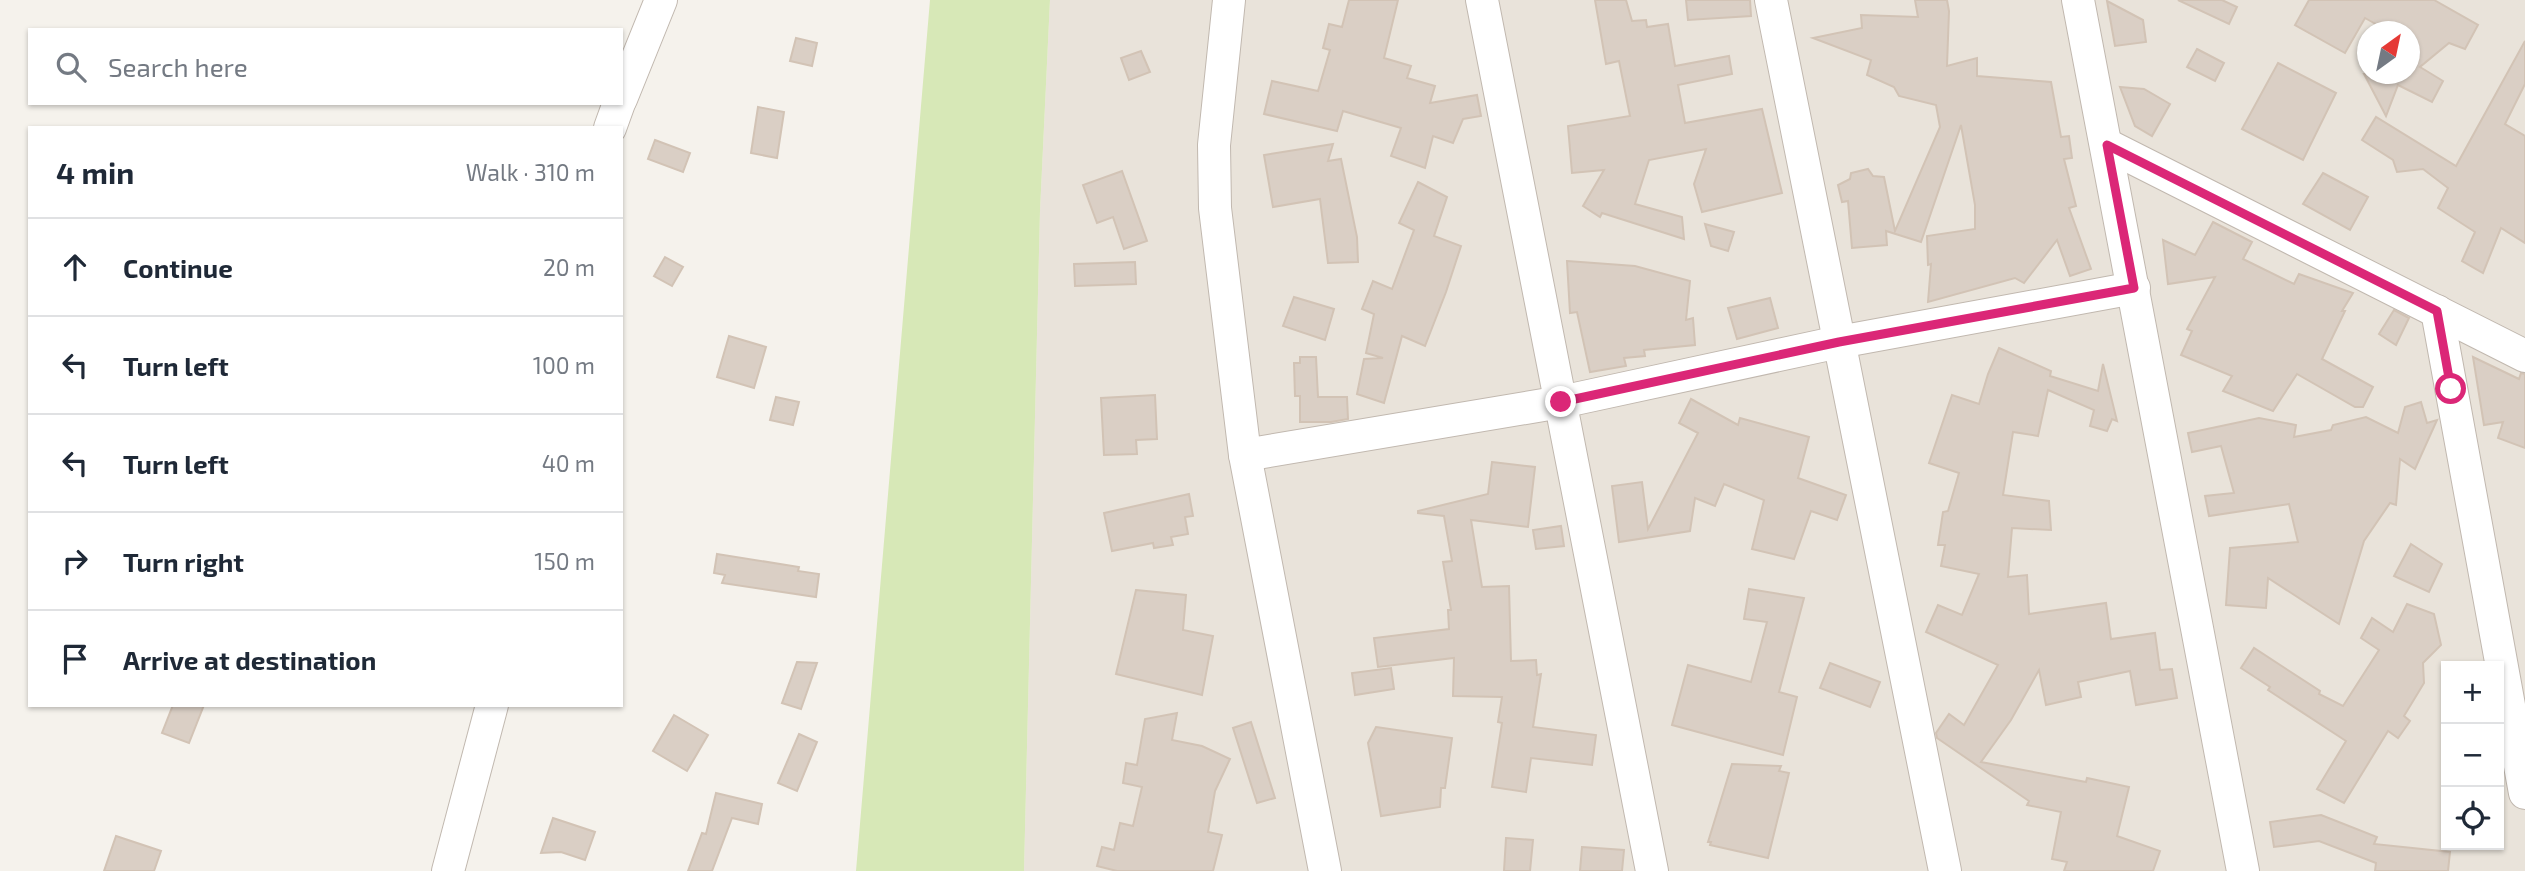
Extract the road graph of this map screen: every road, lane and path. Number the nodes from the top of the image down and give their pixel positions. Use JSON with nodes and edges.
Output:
{"nodes":[{"id":1,"x":661,"y":0,"type":"edge"},
{"id":2,"x":1229,"y":0,"type":"edge"},
{"id":3,"x":1482,"y":0,"type":"edge"},
{"id":4,"x":1771,"y":0,"type":"edge"},
{"id":5,"x":2078,"y":0,"type":"edge"},
{"id":6,"x":623,"y":94,"type":"edge"},
{"id":7,"x":619,"y":105,"type":"edge"},
{"id":8,"x":611,"y":126,"type":"edge"},
{"id":9,"x":2107,"y":145,"type":"junction"},
{"id":10,"x":2134,"y":288,"type":"junction"},
{"id":11,"x":2437,"y":311,"type":"junction"},
{"id":12,"x":1839,"y":342,"type":"junction"},
{"id":13,"x":2525,"y":356,"type":"edge"},
{"id":14,"x":1561,"y":402,"type":"junction"},
{"id":15,"x":1245,"y":455,"type":"junction"},
{"id":16,"x":491,"y":707,"type":"edge"},
{"id":17,"x":2525,"y":793,"type":"edge"},
{"id":18,"x":448,"y":871,"type":"edge"},
{"id":19,"x":1325,"y":871,"type":"edge"},
{"id":20,"x":1652,"y":871,"type":"edge"},
{"id":21,"x":1945,"y":871,"type":"edge"},
{"id":22,"x":2243,"y":871,"type":"edge"}],
"edges":[{"from":1,"to":6,"type":"street"},
{"from":2,"to":15,"type":"street"},
{"from":3,"to":14,"type":"street"},
{"from":4,"to":12,"type":"street"},
{"from":5,"to":9,"type":"street"},
{"from":7,"to":8,"type":"street"},
{"from":9,"to":10,"type":"street"},
{"from":9,"to":11,"type":"street"},
{"from":10,"to":12,"type":"street"},
{"from":10,"to":22,"type":"street"},
{"from":11,"to":13,"type":"street"},
{"from":11,"to":17,"type":"street"},
{"from":12,"to":14,"type":"street"},
{"from":12,"to":21,"type":"street"},
{"from":14,"to":15,"type":"street"},
{"from":14,"to":20,"type":"street"},
{"from":15,"to":19,"type":"street"},
{"from":16,"to":18,"type":"street"}]}
